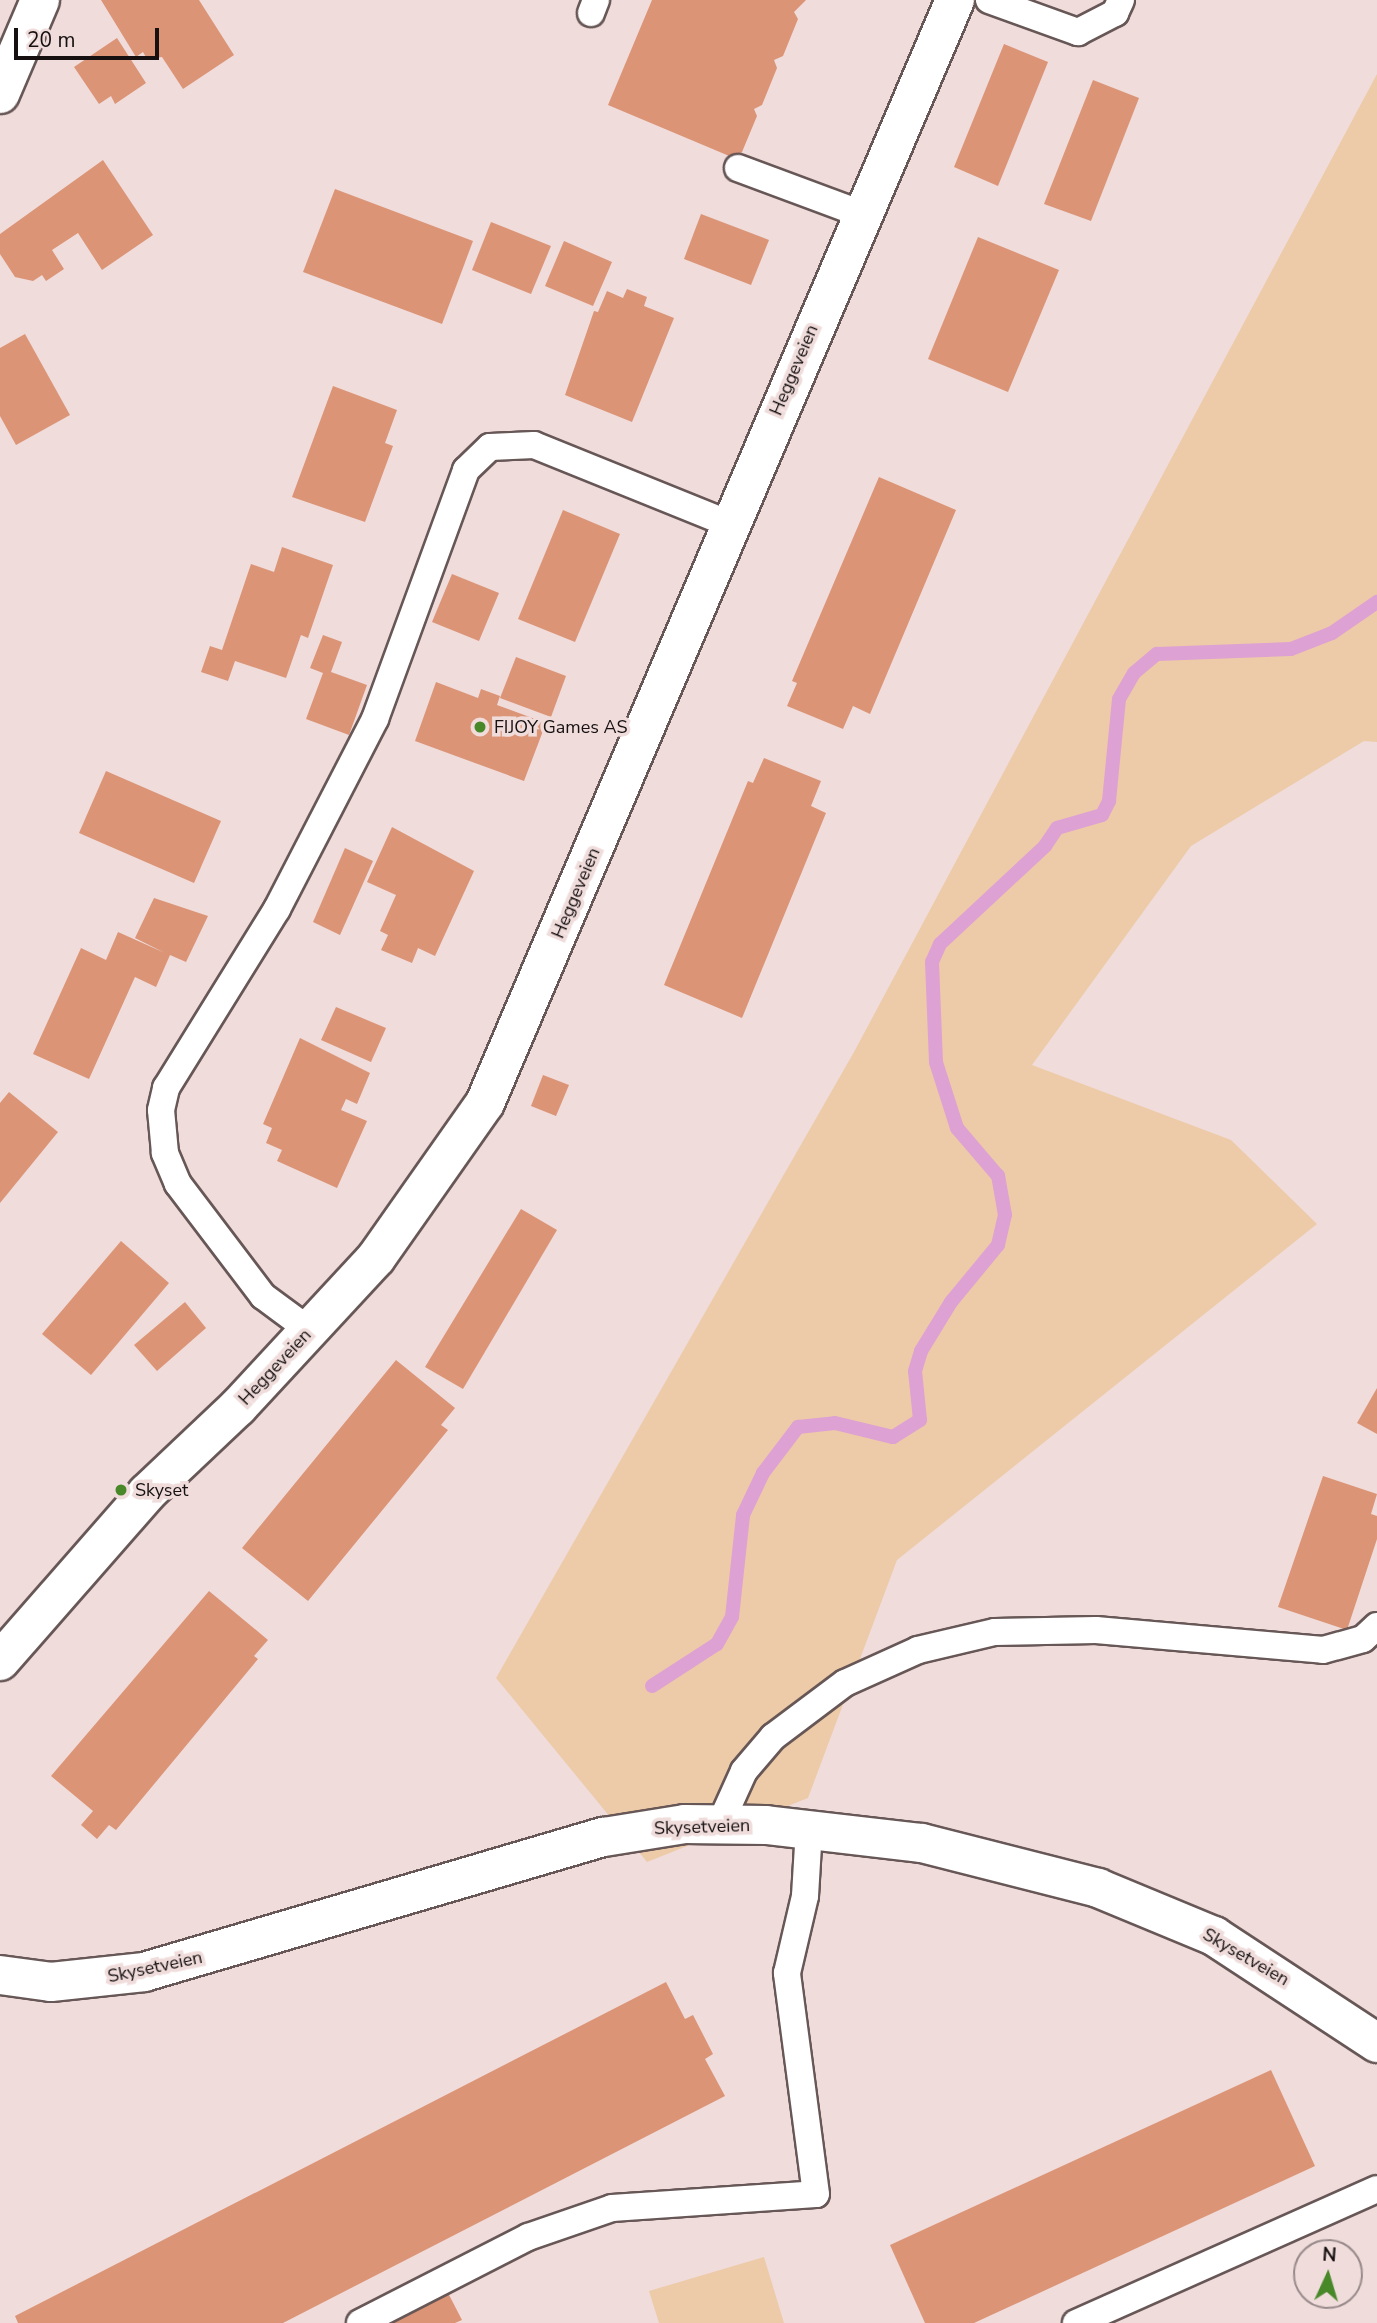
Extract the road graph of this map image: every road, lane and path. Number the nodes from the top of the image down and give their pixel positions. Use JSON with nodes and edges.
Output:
{"nodes":[{"id":1,"x":40,"y":0,"type":"edge"},
{"id":2,"x":955,"y":0,"type":"edge"},
{"id":3,"x":989,"y":0,"type":"edge"},
{"id":4,"x":1121,"y":0,"type":"edge"},
{"id":5,"x":0,"y":94,"type":"edge"},
{"id":6,"x":738,"y":167,"type":"dead end"},
{"id":7,"x":859,"y":213,"type":"junction"},
{"id":8,"x":730,"y":524,"type":"junction"},
{"id":9,"x":309,"y":1330,"type":"junction"},
{"id":10,"x":1377,"y":1626,"type":"edge"},
{"id":11,"x":0,"y":1661,"type":"edge"},
{"id":12,"x":720,"y":1824,"type":"junction"},
{"id":13,"x":809,"y":1828,"type":"junction"},
{"id":14,"x":0,"y":1975,"type":"edge"},
{"id":15,"x":1377,"y":2043,"type":"edge"},
{"id":16,"x":1377,"y":2189,"type":"edge"},
{"id":17,"x":360,"y":2323,"type":"edge"},
{"id":18,"x":1076,"y":2323,"type":"edge"}],
"edges":[{"from":1,"to":5,"type":"street"},
{"from":2,"to":7,"type":"street","name":"Heggeveien"},
{"from":3,"to":4,"type":"lane"},
{"from":6,"to":7,"type":"lane"},
{"from":7,"to":8,"type":"street","name":"Heggeveien"},
{"from":8,"to":9,"type":"street","name":"Heggeveien"},
{"from":8,"to":9,"type":"lane"},
{"from":9,"to":11,"type":"street","name":"Heggeveien"},
{"from":10,"to":12,"type":"lane"},
{"from":12,"to":13,"type":"street","name":"Skysetveien"},
{"from":12,"to":14,"type":"street","name":"Skysetveien"},
{"from":13,"to":15,"type":"street","name":"Skysetveien"},
{"from":13,"to":17,"type":"lane"},
{"from":16,"to":18,"type":"lane"}]}
